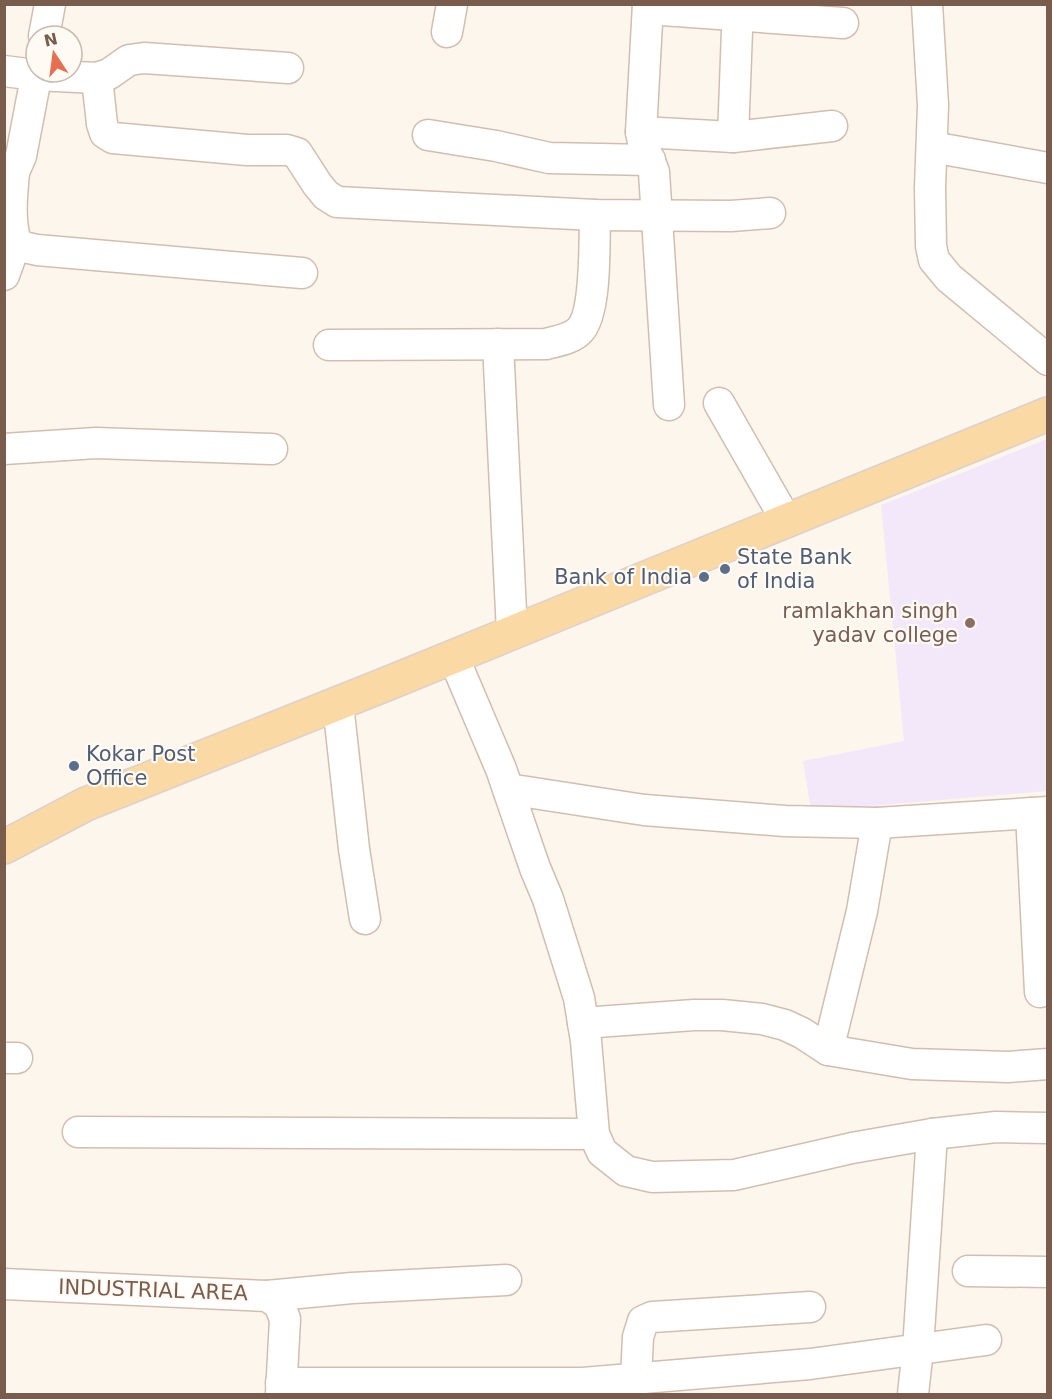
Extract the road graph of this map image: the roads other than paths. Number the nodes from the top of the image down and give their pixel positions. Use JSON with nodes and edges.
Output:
{"nodes":[{"id":1,"x":50,"y":4,"type":"edge"},
{"id":2,"x":927,"y":4,"type":"edge"},
{"id":3,"x":648,"y":7,"type":"edge"},
{"id":4,"x":738,"y":10,"type":"edge"},
{"id":5,"x":843,"y":23,"type":"dead end"},
{"id":6,"x":46,"y":24,"type":"edge"},
{"id":7,"x":288,"y":68,"type":"dead end"},
{"id":8,"x":4,"y":71,"type":"edge"},
{"id":9,"x":24,"y":73,"type":"edge"},
{"id":10,"x":84,"y":77,"type":"edge"},
{"id":11,"x":97,"y":78,"type":"junction"},
{"id":12,"x":35,"y":84,"type":"edge"},
{"id":13,"x":832,"y":126,"type":"dead end"},
{"id":14,"x":428,"y":135,"type":"dead end"},
{"id":15,"x":733,"y":137,"type":"junction"},
{"id":16,"x":645,"y":146,"type":"junction"},
{"id":17,"x":932,"y":147,"type":"junction"},
{"id":18,"x":1047,"y":168,"type":"edge"},
{"id":19,"x":9,"y":177,"type":"edge"},
{"id":20,"x":770,"y":213,"type":"dead end"},
{"id":21,"x":595,"y":215,"type":"junction"},
{"id":22,"x":657,"y":216,"type":"junction"},
{"id":23,"x":16,"y":242,"type":"junction"},
{"id":24,"x":302,"y":273,"type":"dead end"},
{"id":25,"x":4,"y":274,"type":"edge"},
{"id":26,"x":498,"y":344,"type":"junction"},
{"id":27,"x":329,"y":345,"type":"dead end"},
{"id":28,"x":1047,"y":360,"type":"edge"},
{"id":29,"x":719,"y":403,"type":"dead end"},
{"id":30,"x":669,"y":405,"type":"dead end"},
{"id":31,"x":1047,"y":414,"type":"edge"},
{"id":32,"x":4,"y":449,"type":"edge"},
{"id":33,"x":272,"y":449,"type":"dead end"},
{"id":34,"x":786,"y":520,"type":"junction"},
{"id":35,"x":512,"y":632,"type":"junction"},
{"id":36,"x":453,"y":656,"type":"junction"},
{"id":37,"x":338,"y":704,"type":"junction"},
{"id":38,"x":508,"y":789,"type":"junction"},
{"id":39,"x":1039,"y":813,"type":"edge"},
{"id":40,"x":877,"y":823,"type":"junction"},
{"id":41,"x":4,"y":847,"type":"edge"},
{"id":42,"x":1042,"y":912,"type":"edge"},
{"id":43,"x":365,"y":919,"type":"dead end"},
{"id":44,"x":1040,"y":992,"type":"dead end"},
{"id":45,"x":583,"y":1023,"type":"junction"},
{"id":46,"x":828,"y":1050,"type":"junction"},
{"id":47,"x":1047,"y":1064,"type":"edge"},
{"id":48,"x":1047,"y":1128,"type":"edge"},
{"id":49,"x":78,"y":1132,"type":"dead end"},
{"id":50,"x":594,"y":1134,"type":"junction"},
{"id":51,"x":932,"y":1134,"type":"junction"},
{"id":52,"x":968,"y":1271,"type":"dead end"},
{"id":53,"x":1047,"y":1272,"type":"edge"},
{"id":54,"x":506,"y":1280,"type":"dead end"},
{"id":55,"x":4,"y":1284,"type":"edge"},
{"id":56,"x":267,"y":1296,"type":"junction"},
{"id":57,"x":810,"y":1307,"type":"dead end"},
{"id":58,"x":986,"y":1340,"type":"dead end"},
{"id":59,"x":918,"y":1349,"type":"junction"},
{"id":60,"x":636,"y":1378,"type":"junction"},
{"id":61,"x":281,"y":1389,"type":"edge"},
{"id":62,"x":913,"y":1395,"type":"edge"}],
"edges":[{"from":1,"to":6,"type":"street"},
{"from":2,"to":17,"type":"street"},
{"from":3,"to":4,"type":"street"},
{"from":3,"to":16,"type":"street"},
{"from":4,"to":5,"type":"street"},
{"from":4,"to":15,"type":"street"},
{"from":7,"to":11,"type":"street"},
{"from":8,"to":9,"type":"street"},
{"from":10,"to":11,"type":"street"},
{"from":11,"to":21,"type":"street"},
{"from":12,"to":19,"type":"street"},
{"from":13,"to":15,"type":"street"},
{"from":14,"to":16,"type":"street"},
{"from":15,"to":16,"type":"street"},
{"from":16,"to":22,"type":"street"},
{"from":17,"to":18,"type":"street"},
{"from":17,"to":28,"type":"street"},
{"from":19,"to":23,"type":"street"},
{"from":20,"to":22,"type":"street"},
{"from":21,"to":22,"type":"street"},
{"from":21,"to":26,"type":"street"},
{"from":22,"to":30,"type":"street"},
{"from":23,"to":24,"type":"street"},
{"from":23,"to":25,"type":"street"},
{"from":26,"to":27,"type":"street"},
{"from":26,"to":35,"type":"street"},
{"from":29,"to":34,"type":"street"},
{"from":31,"to":34,"type":"main road"},
{"from":32,"to":33,"type":"street"},
{"from":34,"to":35,"type":"main road"},
{"from":35,"to":36,"type":"main road"},
{"from":36,"to":37,"type":"main road"},
{"from":36,"to":38,"type":"street"},
{"from":37,"to":41,"type":"main road"},
{"from":37,"to":43,"type":"street"},
{"from":38,"to":40,"type":"street"},
{"from":38,"to":45,"type":"street"},
{"from":39,"to":40,"type":"street"},
{"from":39,"to":42,"type":"street"},
{"from":40,"to":46,"type":"street"},
{"from":42,"to":44,"type":"street"},
{"from":45,"to":46,"type":"street"},
{"from":45,"to":50,"type":"street"},
{"from":46,"to":47,"type":"street"},
{"from":48,"to":51,"type":"street"},
{"from":49,"to":50,"type":"street"},
{"from":50,"to":51,"type":"street"},
{"from":51,"to":59,"type":"street"},
{"from":52,"to":53,"type":"street"},
{"from":54,"to":56,"type":"street"},
{"from":55,"to":56,"type":"street","name":"INDUSTRIAL AREA"},
{"from":56,"to":61,"type":"street","name":"INDUSTRIAL AREA"},
{"from":57,"to":60,"type":"street"},
{"from":58,"to":59,"type":"street"},
{"from":59,"to":60,"type":"street"},
{"from":59,"to":62,"type":"street"},
{"from":60,"to":61,"type":"street"}]}
